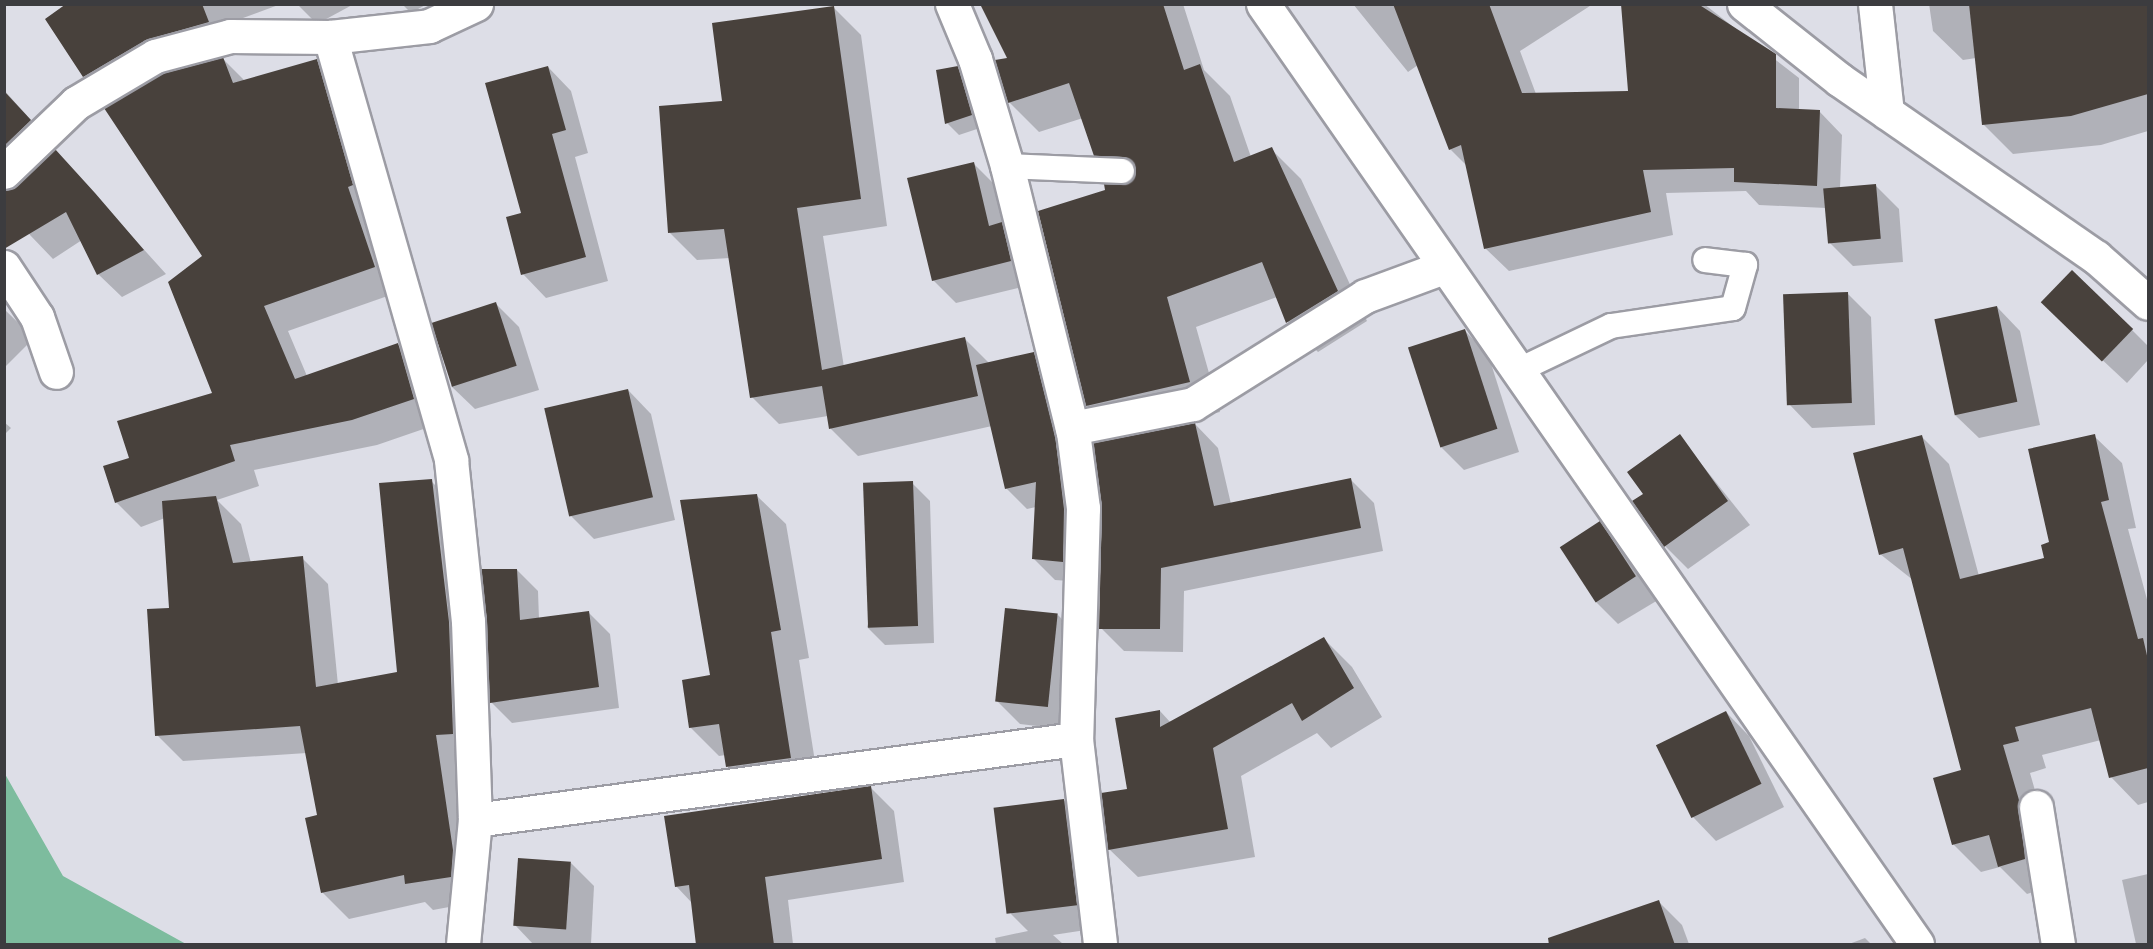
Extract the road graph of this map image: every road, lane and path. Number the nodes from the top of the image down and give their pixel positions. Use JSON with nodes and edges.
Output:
{"nodes":[{"id":1,"x":951,"y":4,"type":"edge"},
{"id":2,"x":1263,"y":4,"type":"edge"},
{"id":3,"x":1744,"y":4,"type":"edge"},
{"id":4,"x":1875,"y":4,"type":"edge"},
{"id":5,"x":464,"y":7,"type":"edge"},
{"id":6,"x":330,"y":37,"type":"junction"},
{"id":7,"x":1887,"y":112,"type":"junction"},
{"id":8,"x":1007,"y":166,"type":"junction"},
{"id":9,"x":1122,"y":171,"type":"dead end"},
{"id":10,"x":4,"y":172,"type":"edge"},
{"id":11,"x":1706,"y":260,"type":"dead end"},
{"id":12,"x":4,"y":267,"type":"edge"},
{"id":13,"x":1444,"y":267,"type":"junction"},
{"id":14,"x":2148,"y":303,"type":"edge"},
{"id":15,"x":1517,"y":371,"type":"junction"},
{"id":16,"x":56,"y":372,"type":"dead end"},
{"id":17,"x":1072,"y":428,"type":"junction"},
{"id":18,"x":1076,"y":740,"type":"junction"},
{"id":19,"x":2036,"y":807,"type":"dead end"},
{"id":20,"x":475,"y":820,"type":"junction"},
{"id":21,"x":463,"y":945,"type":"edge"},
{"id":22,"x":1101,"y":945,"type":"edge"},
{"id":23,"x":1917,"y":945,"type":"edge"},
{"id":24,"x":2058,"y":945,"type":"edge"}],
"edges":[{"from":1,"to":8,"type":"street"},
{"from":2,"to":13,"type":"street"},
{"from":3,"to":7,"type":"street"},
{"from":4,"to":7,"type":"street"},
{"from":5,"to":6,"type":"street"},
{"from":6,"to":10,"type":"street"},
{"from":6,"to":20,"type":"street"},
{"from":7,"to":14,"type":"street"},
{"from":8,"to":9,"type":"lane"},
{"from":8,"to":17,"type":"street"},
{"from":11,"to":15,"type":"lane"},
{"from":12,"to":16,"type":"street"},
{"from":13,"to":15,"type":"street"},
{"from":13,"to":17,"type":"street"},
{"from":15,"to":23,"type":"street"},
{"from":17,"to":18,"type":"street"},
{"from":18,"to":20,"type":"street"},
{"from":18,"to":22,"type":"street"},
{"from":19,"to":24,"type":"street"},
{"from":20,"to":21,"type":"street"}]}
